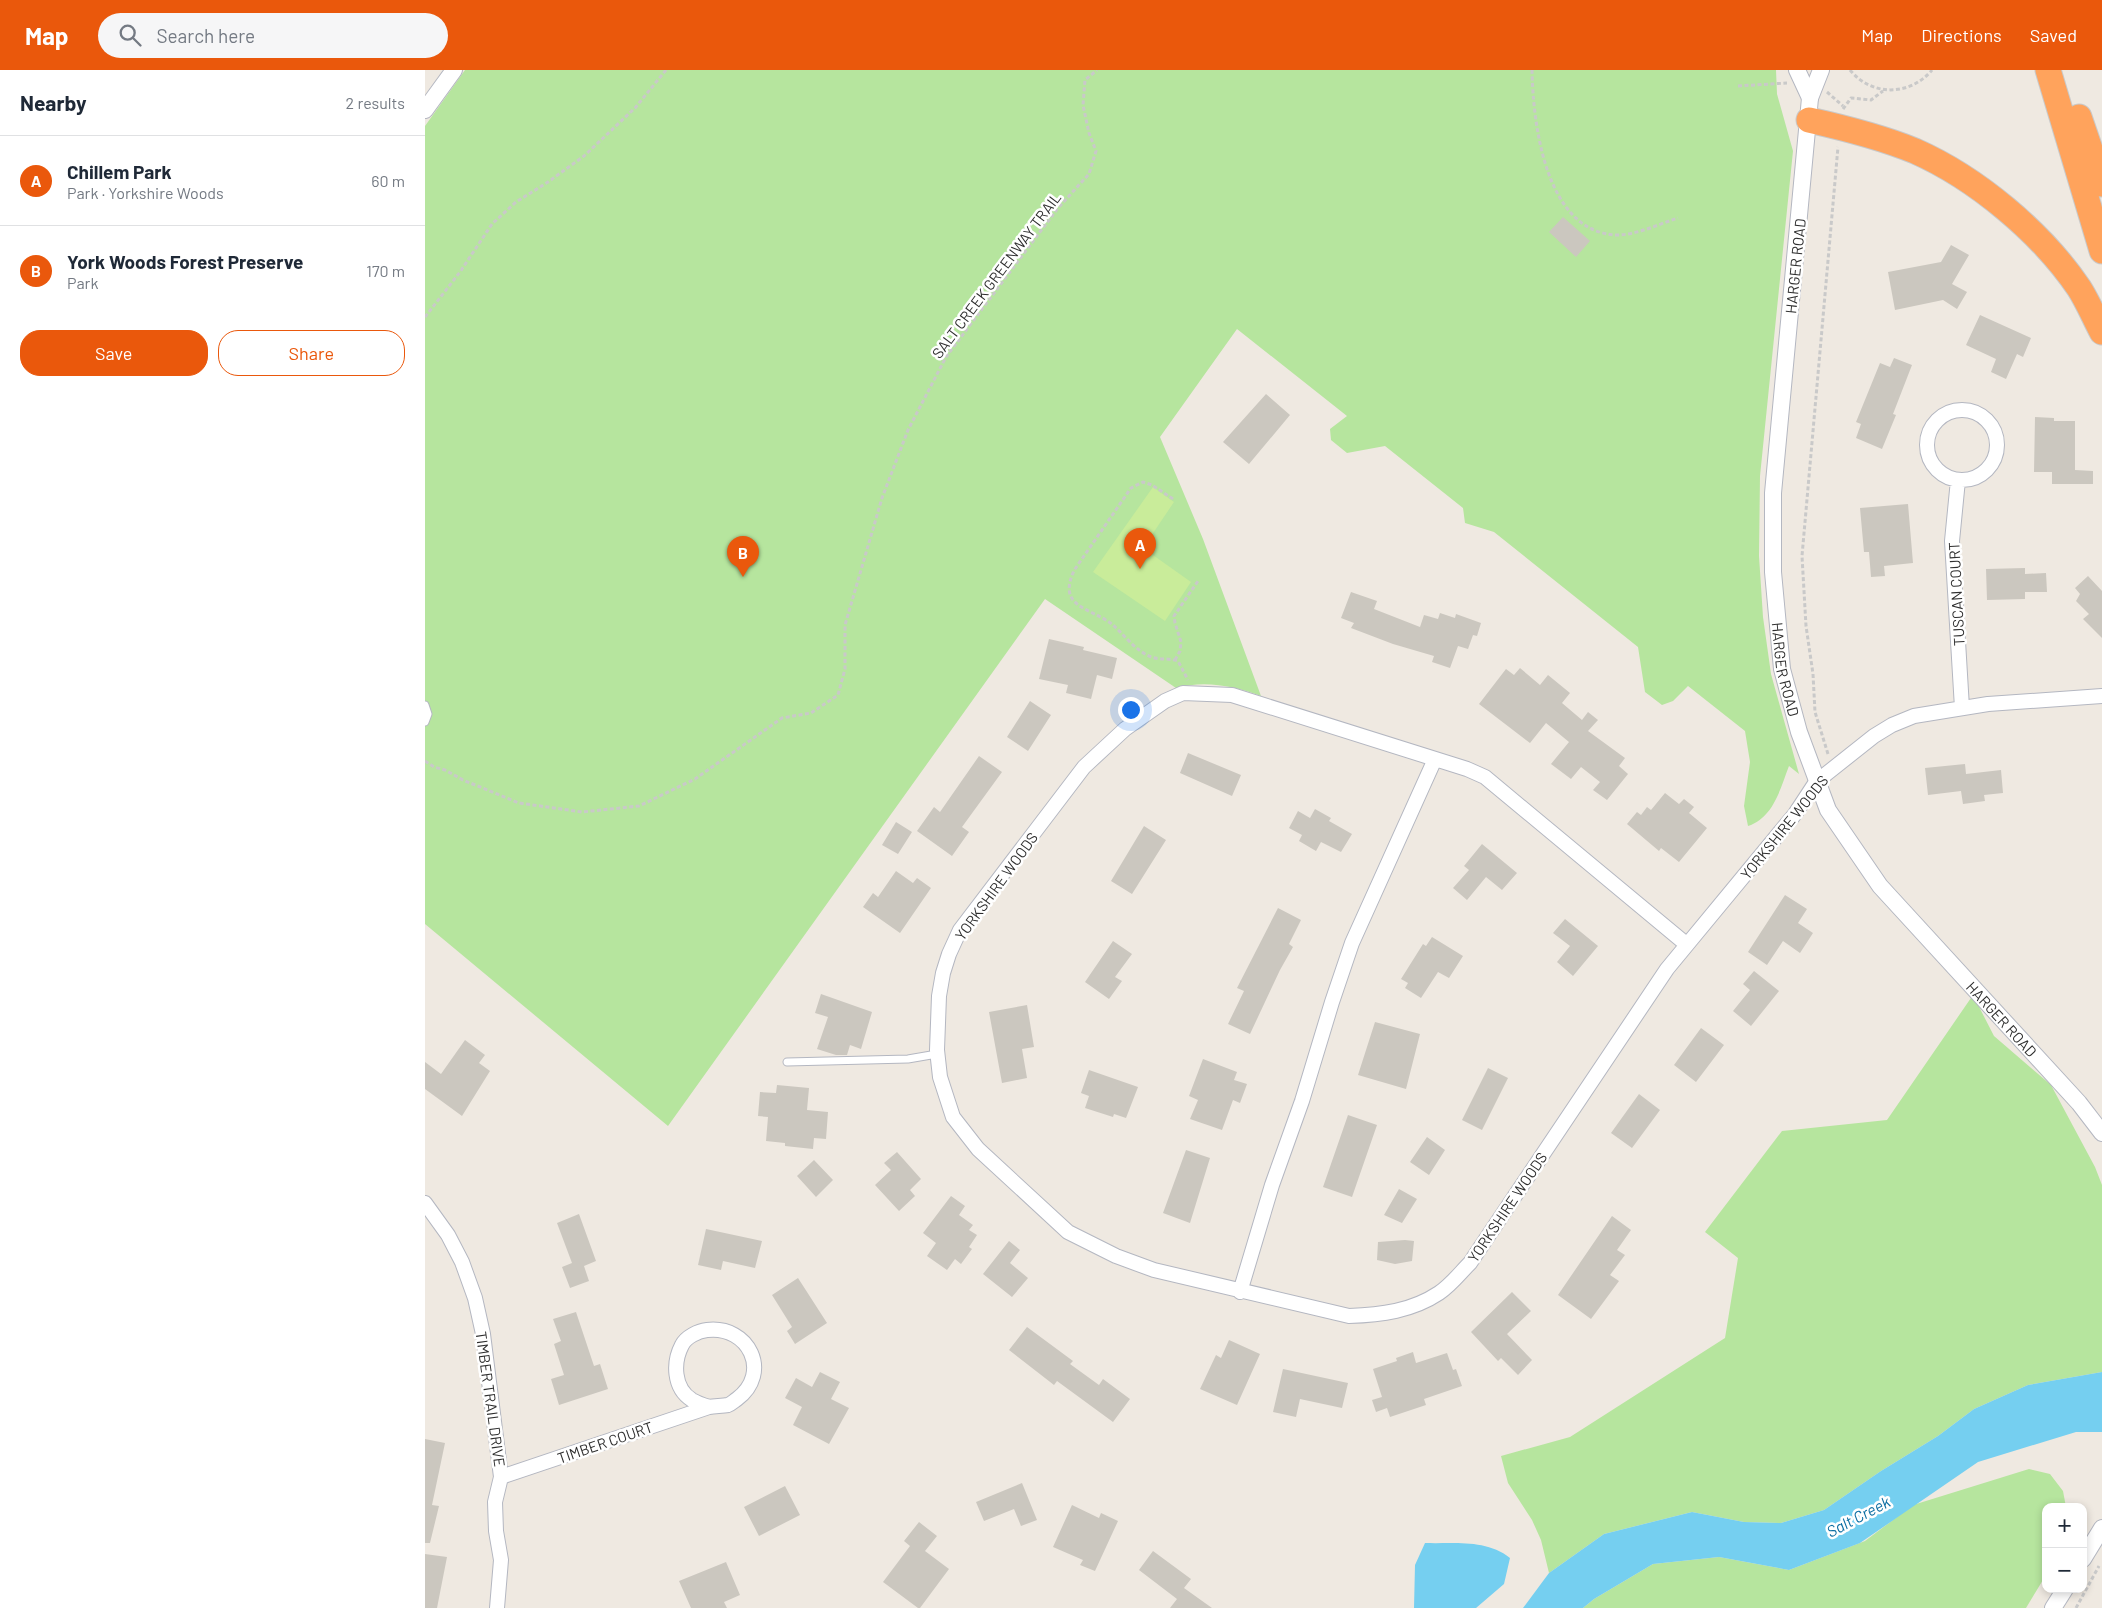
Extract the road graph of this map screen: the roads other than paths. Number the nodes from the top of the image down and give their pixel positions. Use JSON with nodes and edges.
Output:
{"nodes":[{"id":1,"x":454,"y":70,"type":"edge"},
{"id":2,"x":1797,"y":70,"type":"edge"},
{"id":3,"x":1821,"y":70,"type":"edge"},
{"id":4,"x":2048,"y":70,"type":"edge"},
{"id":5,"x":2062,"y":70,"type":"edge"},
{"id":6,"x":1810,"y":109,"type":"junction"},
{"id":7,"x":425,"y":110,"type":"edge"},
{"id":8,"x":2102,"y":184,"type":"edge"},
{"id":9,"x":2102,"y":251,"type":"edge"},
{"id":10,"x":2102,"y":332,"type":"edge"},
{"id":11,"x":1958,"y":480,"type":"junction"},
{"id":12,"x":2102,"y":696,"type":"edge"},
{"id":13,"x":425,"y":705,"type":"edge"},
{"id":14,"x":1961,"y":708,"type":"junction"},
{"id":15,"x":425,"y":722,"type":"edge"},
{"id":16,"x":1435,"y":759,"type":"junction"},
{"id":17,"x":1816,"y":782,"type":"junction"},
{"id":18,"x":1686,"y":944,"type":"junction"},
{"id":19,"x":937,"y":1054,"type":"junction"},
{"id":20,"x":787,"y":1062,"type":"dead end"},
{"id":21,"x":2102,"y":1133,"type":"edge"},
{"id":22,"x":425,"y":1203,"type":"edge"},
{"id":23,"x":1240,"y":1292,"type":"junction"},
{"id":24,"x":709,"y":1407,"type":"junction"},
{"id":25,"x":501,"y":1477,"type":"junction"},
{"id":26,"x":2102,"y":1528,"type":"edge"},
{"id":27,"x":2087,"y":1552,"type":"edge"},
{"id":28,"x":2062,"y":1593,"type":"edge"},
{"id":29,"x":497,"y":1608,"type":"edge"},
{"id":30,"x":2053,"y":1608,"type":"edge"}],
"edges":[{"from":1,"to":7,"type":"street"},
{"from":2,"to":6,"type":"street"},
{"from":3,"to":6,"type":"street","name":"HARGER ROAD"},
{"from":4,"to":9,"type":"highway"},
{"from":5,"to":8,"type":"highway"},
{"from":6,"to":10,"type":"highway"},
{"from":6,"to":17,"type":"street","name":"HARGER ROAD"},
{"from":11,"to":11,"type":"street"},
{"from":11,"to":14,"type":"street","name":"TUSCAN COURT"},
{"from":12,"to":14,"type":"street","name":"YORKSHIRE WOODS"},
{"from":13,"to":15,"type":"lane"},
{"from":14,"to":17,"type":"street","name":"YORKSHIRE WOODS"},
{"from":16,"to":18,"type":"street","name":"YORKSHIRE WOODS"},
{"from":16,"to":19,"type":"street","name":"YORKSHIRE WOODS"},
{"from":16,"to":23,"type":"street"},
{"from":17,"to":18,"type":"street","name":"YORKSHIRE WOODS"},
{"from":17,"to":21,"type":"street","name":"HARGER ROAD"},
{"from":18,"to":23,"type":"street","name":"YORKSHIRE WOODS"},
{"from":19,"to":20,"type":"lane"},
{"from":19,"to":23,"type":"street","name":"YORKSHIRE WOODS"},
{"from":22,"to":25,"type":"street","name":"TIMBER TRAIL DRIVE"},
{"from":24,"to":24,"type":"street","name":"TIMBER COURT"},
{"from":24,"to":25,"type":"street","name":"TIMBER COURT"},
{"from":25,"to":29,"type":"street","name":"TIMBER TRAIL DRIVE"},
{"from":26,"to":27,"type":"street"},
{"from":28,"to":30,"type":"street"}]}
